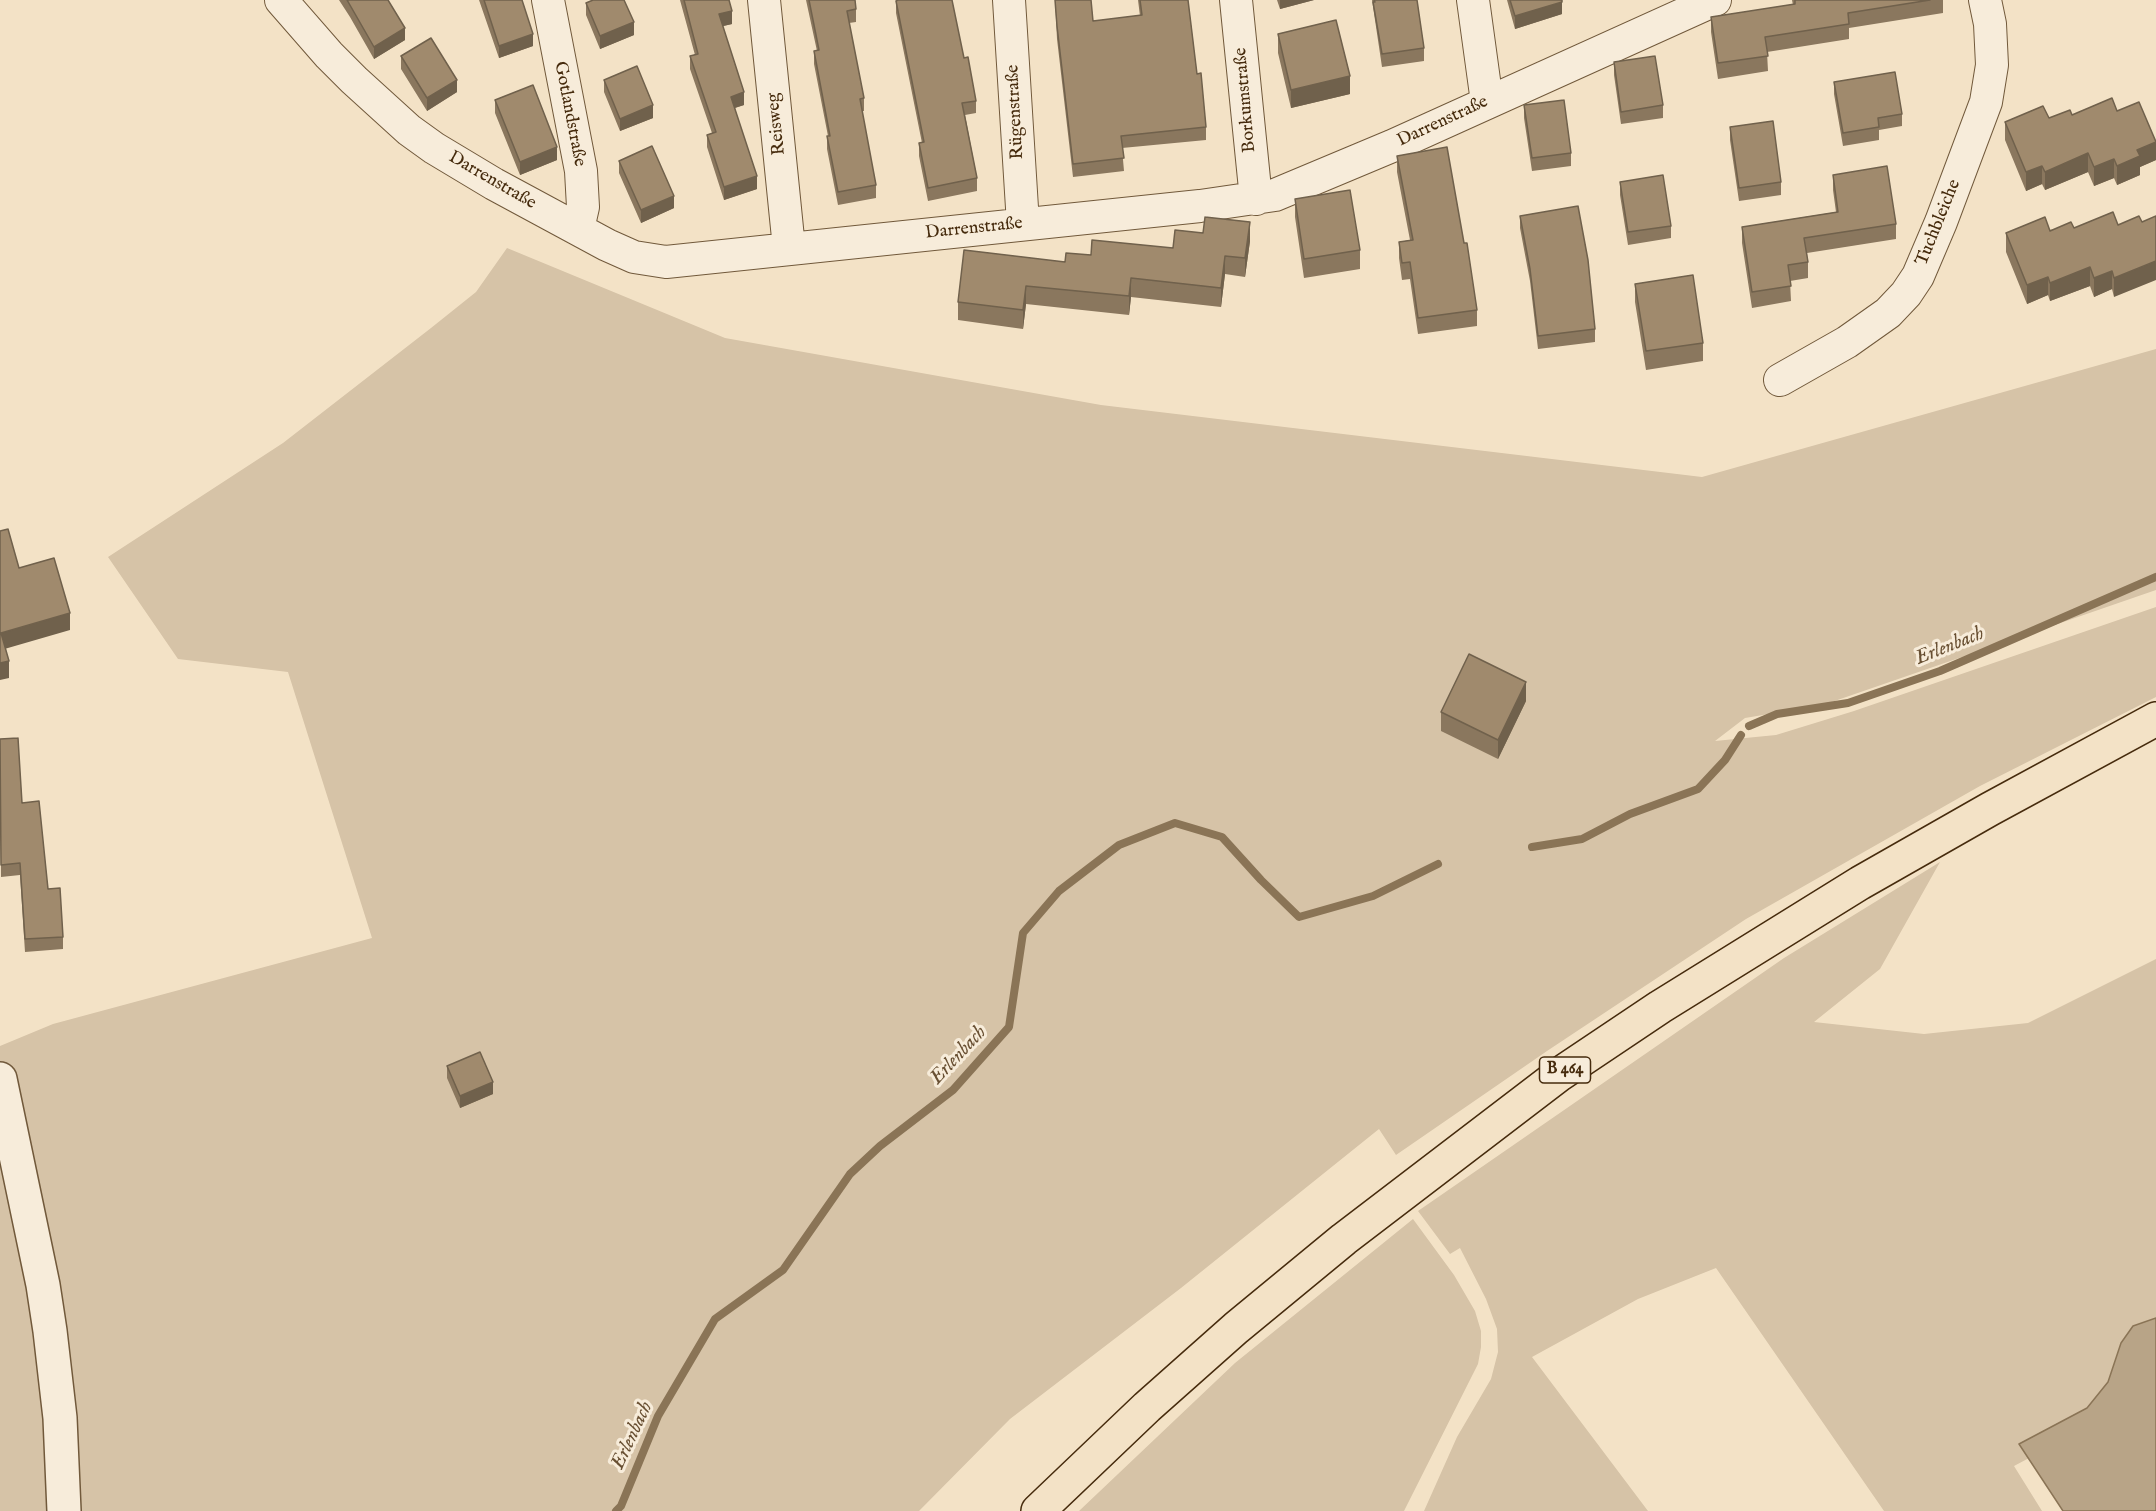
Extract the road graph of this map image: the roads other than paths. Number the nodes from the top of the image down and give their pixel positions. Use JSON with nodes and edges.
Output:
{"nodes":[{"id":1,"x":281,"y":0,"type":"edge"},
{"id":2,"x":548,"y":0,"type":"edge"},
{"id":3,"x":764,"y":0,"type":"edge"},
{"id":4,"x":1009,"y":0,"type":"edge"},
{"id":5,"x":1236,"y":0,"type":"edge"},
{"id":6,"x":1473,"y":0,"type":"edge"},
{"id":7,"x":1985,"y":0,"type":"edge"},
{"id":8,"x":1708,"y":1,"type":"edge"},
{"id":9,"x":1487,"y":102,"type":"junction"},
{"id":10,"x":1256,"y":199,"type":"junction"},
{"id":11,"x":1023,"y":224,"type":"junction"},
{"id":12,"x":578,"y":229,"type":"junction"},
{"id":13,"x":789,"y":248,"type":"junction"},
{"id":14,"x":1780,"y":380,"type":"dead end"},
{"id":15,"x":2156,"y":719,"type":"edge"},
{"id":16,"x":0,"y":1079,"type":"edge"},
{"id":17,"x":64,"y":1511,"type":"edge"},
{"id":18,"x":1038,"y":1511,"type":"edge"}],
"edges":[{"from":1,"to":12,"type":"street","name":"Darrenstraße"},
{"from":2,"to":12,"type":"street","name":"Gotlandstraße"},
{"from":3,"to":13,"type":"street","name":"Reisweg"},
{"from":4,"to":11,"type":"street","name":"Rügenstraße"},
{"from":5,"to":10,"type":"street","name":"Borkumstraße"},
{"from":6,"to":9,"type":"street"},
{"from":7,"to":14,"type":"street","name":"Tuchbleiche"},
{"from":8,"to":9,"type":"street","name":"Darrenstraße"},
{"from":9,"to":10,"type":"street","name":"Darrenstraße"},
{"from":10,"to":11,"type":"street","name":"Darrenstraße"},
{"from":11,"to":13,"type":"street","name":"Darrenstraße"},
{"from":12,"to":13,"type":"street","name":"Darrenstraße"},
{"from":15,"to":18,"type":"main road","number":"B 464"},
{"from":16,"to":17,"type":"street"}]}
